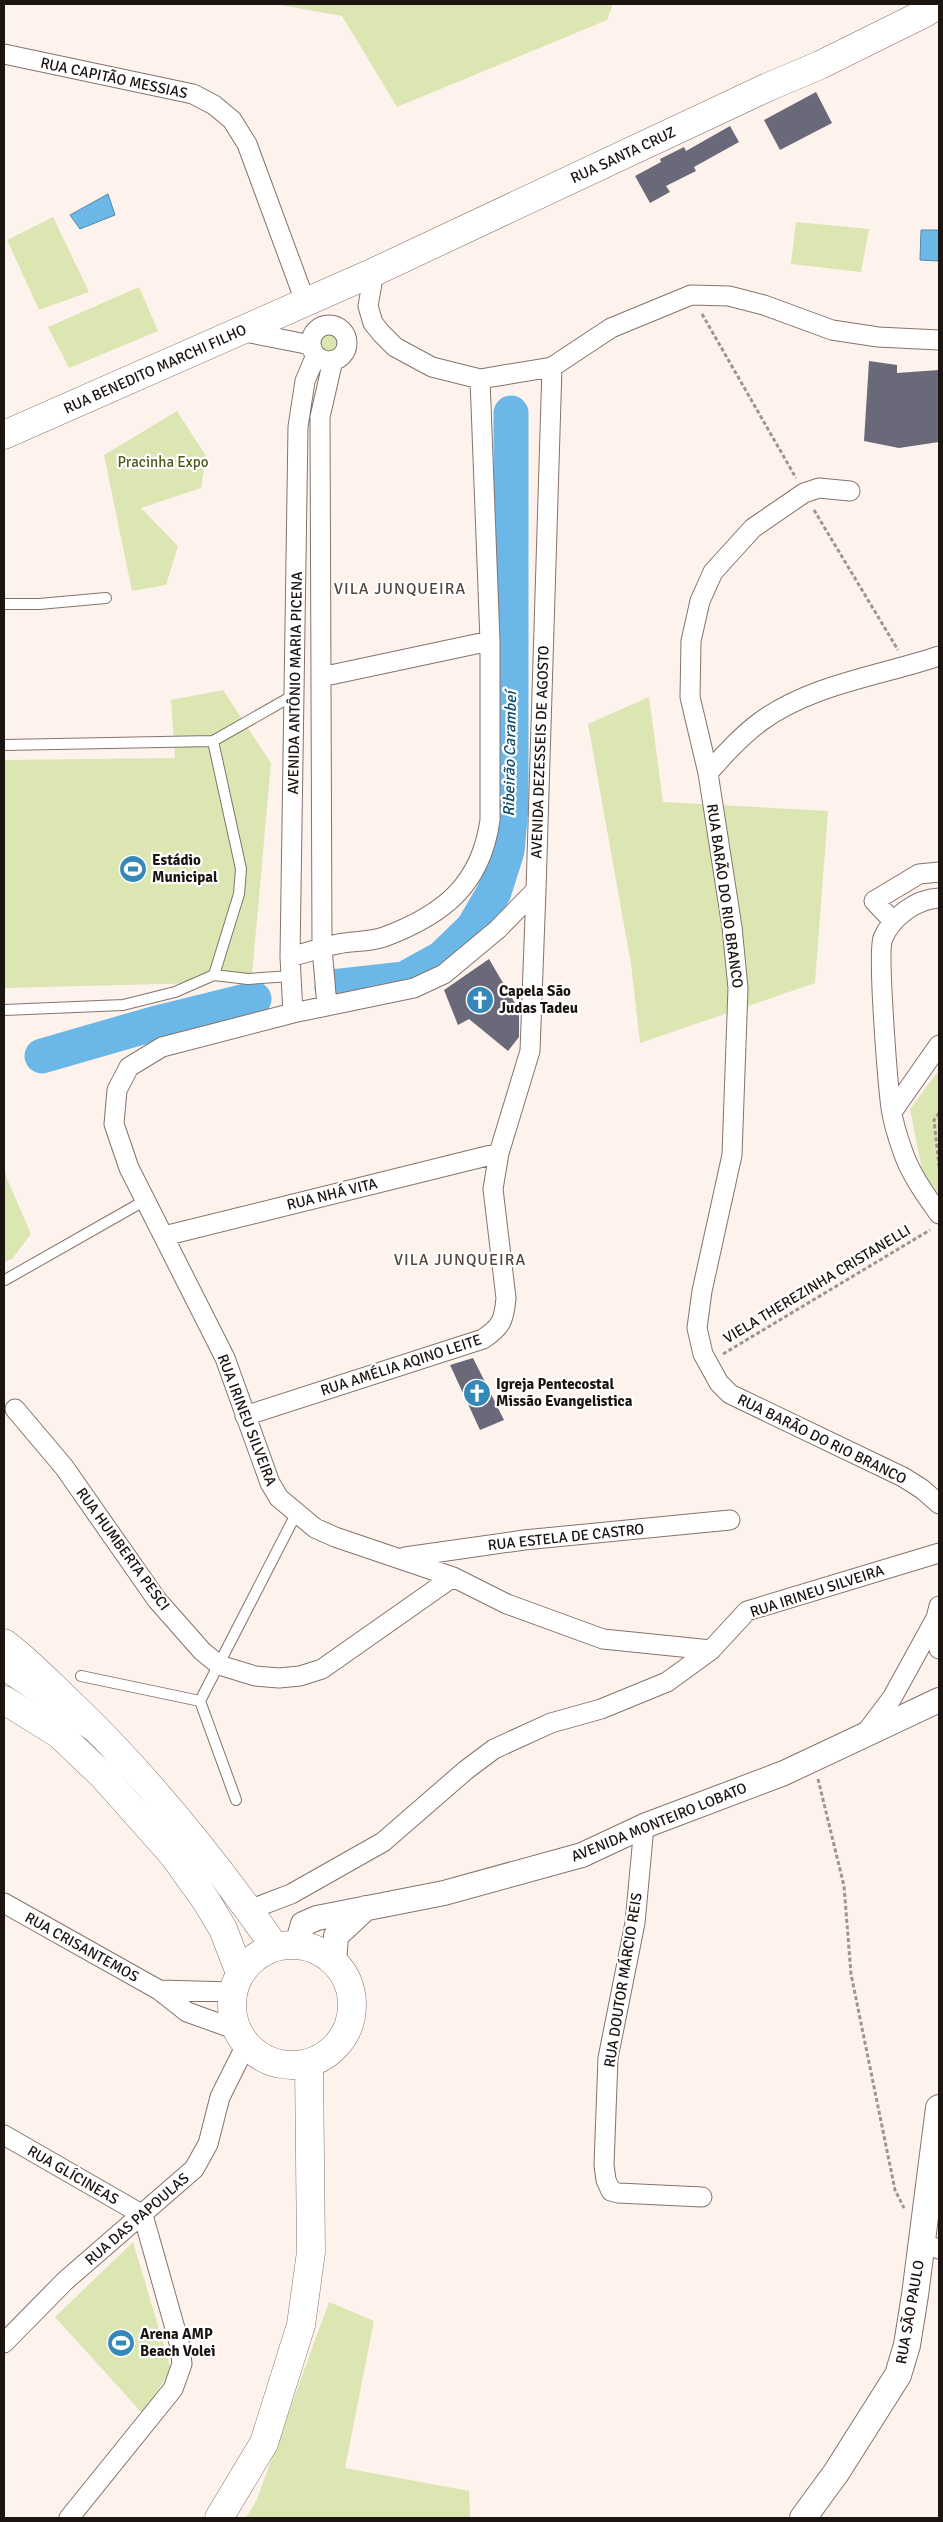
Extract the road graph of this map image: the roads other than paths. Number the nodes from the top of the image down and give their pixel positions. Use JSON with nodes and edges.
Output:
{"nodes":[{"id":1,"x":938,"y":4,"type":"edge"},
{"id":2,"x":4,"y":54,"type":"edge"},
{"id":3,"x":374,"y":272,"type":"junction"},
{"id":4,"x":305,"y":301,"type":"junction"},
{"id":5,"x":373,"y":323,"type":"junction"},
{"id":6,"x":240,"y":331,"type":"junction"},
{"id":7,"x":345,"y":334,"type":"junction"},
{"id":8,"x":939,"y":340,"type":"edge"},
{"id":9,"x":320,"y":354,"type":"junction"},
{"id":10,"x":552,"y":367,"type":"junction"},
{"id":11,"x":480,"y":378,"type":"junction"},
{"id":12,"x":4,"y":435,"type":"edge"},
{"id":13,"x":850,"y":491,"type":"dead end"},
{"id":14,"x":106,"y":598,"type":"dead end"},
{"id":15,"x":4,"y":604,"type":"edge"},
{"id":16,"x":490,"y":641,"type":"junction"},
{"id":17,"x":939,"y":656,"type":"edge"},
{"id":18,"x":321,"y":678,"type":"junction"},
{"id":19,"x":294,"y":695,"type":"junction"},
{"id":20,"x":213,"y":741,"type":"junction"},
{"id":21,"x":4,"y":744,"type":"edge"},
{"id":22,"x":708,"y":773,"type":"junction"},
{"id":23,"x":939,"y":872,"type":"edge"},
{"id":24,"x":536,"y":890,"type":"junction"},
{"id":25,"x":939,"y":898,"type":"edge"},
{"id":26,"x":893,"y":921,"type":"junction"},
{"id":27,"x":322,"y":948,"type":"junction"},
{"id":28,"x":290,"y":958,"type":"junction"},
{"id":29,"x":214,"y":975,"type":"junction"},
{"id":30,"x":291,"y":976,"type":"junction"},
{"id":31,"x":327,"y":1006,"type":"junction"},
{"id":32,"x":4,"y":1010,"type":"edge"},
{"id":33,"x":292,"y":1013,"type":"junction"},
{"id":34,"x":939,"y":1045,"type":"edge"},
{"id":35,"x":892,"y":1112,"type":"junction"},
{"id":36,"x":499,"y":1152,"type":"junction"},
{"id":37,"x":144,"y":1201,"type":"junction"},
{"id":38,"x":935,"y":1221,"type":"edge"},
{"id":39,"x":164,"y":1236,"type":"junction"},
{"id":40,"x":6,"y":1280,"type":"dead end"},
{"id":41,"x":15,"y":1409,"type":"dead end"},
{"id":42,"x":245,"y":1416,"type":"junction"},
{"id":43,"x":939,"y":1504,"type":"edge"},
{"id":44,"x":296,"y":1514,"type":"junction"},
{"id":45,"x":730,"y":1520,"type":"dead end"},
{"id":46,"x":939,"y":1553,"type":"edge"},
{"id":47,"x":402,"y":1558,"type":"junction"},
{"id":48,"x":453,"y":1577,"type":"junction"},
{"id":49,"x":938,"y":1612,"type":"edge"},
{"id":50,"x":4,"y":1643,"type":"edge"},
{"id":51,"x":939,"y":1649,"type":"edge"},
{"id":52,"x":711,"y":1650,"type":"junction"},
{"id":53,"x":4,"y":1665,"type":"edge"},
{"id":54,"x":219,"y":1665,"type":"junction"},
{"id":55,"x":81,"y":1676,"type":"dead end"},
{"id":56,"x":4,"y":1700,"type":"edge"},
{"id":57,"x":939,"y":1700,"type":"edge"},
{"id":58,"x":200,"y":1701,"type":"junction"},
{"id":59,"x":96,"y":1728,"type":"junction"},
{"id":60,"x":864,"y":1735,"type":"junction"},
{"id":61,"x":236,"y":1800,"type":"dead end"},
{"id":62,"x":644,"y":1826,"type":"junction"},
{"id":63,"x":4,"y":1903,"type":"edge"},
{"id":64,"x":366,"y":1908,"type":"junction"},
{"id":65,"x":249,"y":1910,"type":"junction"},
{"id":66,"x":286,"y":1946,"type":"junction"},
{"id":67,"x":334,"y":1962,"type":"junction"},
{"id":68,"x":237,"y":1983,"type":"junction"},
{"id":69,"x":159,"y":1990,"type":"junction"},
{"id":70,"x":241,"y":2037,"type":"junction"},
{"id":71,"x":309,"y":2063,"type":"junction"},
{"id":72,"x":939,"y":2108,"type":"edge"},
{"id":73,"x":4,"y":2135,"type":"edge"},
{"id":74,"x":702,"y":2197,"type":"dead end"},
{"id":75,"x":143,"y":2215,"type":"junction"},
{"id":76,"x":930,"y":2246,"type":"edge"},
{"id":77,"x":4,"y":2343,"type":"edge"},
{"id":78,"x":69,"y":2518,"type":"edge"},
{"id":79,"x":219,"y":2518,"type":"edge"},
{"id":80,"x":803,"y":2518,"type":"edge"}],
"edges":[{"from":1,"to":3,"type":"main road","name":"RUA SANTA CRUZ"},
{"from":2,"to":4,"type":"street","name":"RUA CAPITÃO MESSIAS"},
{"from":3,"to":4,"type":"main road","name":"RUA SANTA CRUZ"},
{"from":3,"to":5,"type":"street"},
{"from":4,"to":6,"type":"main road","name":"RUA BENEDITO MARCHI FILHO"},
{"from":5,"to":7,"type":"street"},
{"from":5,"to":11,"type":"street"},
{"from":6,"to":9,"type":"street"},
{"from":6,"to":12,"type":"main road","name":"RUA BENEDITO MARCHI FILHO"},
{"from":7,"to":9,"type":"street"},
{"from":7,"to":9,"type":"street"},
{"from":8,"to":10,"type":"street"},
{"from":9,"to":18,"type":"street","name":"AVENIDA ANTÔNIO MARIA PICENA"},
{"from":9,"to":19,"type":"street","name":"AVENIDA ANTÔNIO MARIA PICENA"},
{"from":10,"to":11,"type":"street"},
{"from":10,"to":24,"type":"street","name":"AVENIDA DEZESSEIS DE AGOSTO"},
{"from":11,"to":16,"type":"street"},
{"from":13,"to":22,"type":"street","name":"RUA BARÃO DO RIO BRANCO"},
{"from":14,"to":15,"type":"lane"},
{"from":16,"to":18,"type":"street"},
{"from":16,"to":27,"type":"street"},
{"from":17,"to":22,"type":"street"},
{"from":18,"to":27,"type":"street","name":"AVENIDA ANTÔNIO MARIA PICENA"},
{"from":19,"to":20,"type":"lane"},
{"from":19,"to":28,"type":"street","name":"AVENIDA ANTÔNIO MARIA PICENA"},
{"from":20,"to":21,"type":"lane"},
{"from":20,"to":29,"type":"lane"},
{"from":22,"to":43,"type":"street","name":"RUA BARÃO DO RIO BRANCO"},
{"from":23,"to":26,"type":"street"},
{"from":24,"to":31,"type":"street"},
{"from":24,"to":36,"type":"street","name":"AVENIDA DEZESSEIS DE AGOSTO"},
{"from":25,"to":26,"type":"street"},
{"from":26,"to":35,"type":"street"},
{"from":27,"to":28,"type":"street"},
{"from":27,"to":31,"type":"street","name":"AVENIDA ANTÔNIO MARIA PICENA"},
{"from":28,"to":30,"type":"street","name":"AVENIDA ANTÔNIO MARIA PICENA"},
{"from":29,"to":30,"type":"lane"},
{"from":29,"to":32,"type":"lane"},
{"from":30,"to":33,"type":"street","name":"AVENIDA ANTÔNIO MARIA PICENA"},
{"from":31,"to":33,"type":"street","name":"RUA IRINEU SILVEIRA"},
{"from":33,"to":37,"type":"street","name":"RUA IRINEU SILVEIRA"},
{"from":34,"to":35,"type":"street"},
{"from":35,"to":38,"type":"street"},
{"from":36,"to":39,"type":"street","name":"RUA NHÁ VITA"},
{"from":36,"to":42,"type":"street","name":"RUA AMÉLIA AQINO LEITE"},
{"from":37,"to":39,"type":"street","name":"RUA IRINEU SILVEIRA"},
{"from":37,"to":40,"type":"lane"},
{"from":39,"to":42,"type":"street","name":"RUA IRINEU SILVEIRA"},
{"from":41,"to":54,"type":"street","name":"RUA HUMBERTA PESCI"},
{"from":42,"to":44,"type":"street","name":"RUA IRINEU SILVEIRA"},
{"from":44,"to":47,"type":"street","name":"RUA IRINEU SILVEIRA"},
{"from":44,"to":54,"type":"lane"},
{"from":45,"to":47,"type":"street","name":"RUA ESTELA DE CASTRO"},
{"from":46,"to":52,"type":"street","name":"RUA IRINEU SILVEIRA"},
{"from":47,"to":48,"type":"street","name":"RUA IRINEU SILVEIRA"},
{"from":48,"to":52,"type":"street","name":"RUA IRINEU SILVEIRA"},
{"from":48,"to":54,"type":"street","name":"RUA HUMBERTA PESCI"},
{"from":49,"to":51,"type":"street"},
{"from":49,"to":60,"type":"street"},
{"from":50,"to":59,"type":"main road"},
{"from":52,"to":65,"type":"street"},
{"from":53,"to":59,"type":"main road"},
{"from":54,"to":58,"type":"lane"},
{"from":55,"to":58,"type":"lane"},
{"from":56,"to":68,"type":"main road"},
{"from":57,"to":60,"type":"street","name":"AVENIDA MONTEIRO LOBATO"},
{"from":58,"to":61,"type":"lane"},
{"from":59,"to":65,"type":"main road"},
{"from":60,"to":62,"type":"street","name":"AVENIDA MONTEIRO LOBATO"},
{"from":62,"to":64,"type":"street","name":"AVENIDA MONTEIRO LOBATO"},
{"from":62,"to":74,"type":"street","name":"RUA DOUTOR MÁRCIO REIS"},
{"from":63,"to":69,"type":"street","name":"RUA CRISANTEMOS"},
{"from":64,"to":66,"type":"street","name":"AVENIDA MONTEIRO LOBATO"},
{"from":64,"to":67,"type":"street"},
{"from":65,"to":66,"type":"main road"},
{"from":66,"to":67,"type":"main road"},
{"from":66,"to":68,"type":"main road"},
{"from":67,"to":71,"type":"main road"},
{"from":68,"to":69,"type":"street","name":"RUA CRISANTEMOS"},
{"from":68,"to":70,"type":"main road"},
{"from":69,"to":70,"type":"street","name":"RUA CRISANTEMOS"},
{"from":70,"to":71,"type":"main road"},
{"from":70,"to":75,"type":"street","name":"RUA DAS PAPOULAS"},
{"from":71,"to":79,"type":"main road"},
{"from":72,"to":76,"type":"main road","name":"RUA SÃO PAULO"},
{"from":73,"to":75,"type":"street","name":"RUA GLÍCINEAS"},
{"from":75,"to":77,"type":"street","name":"RUA DAS PAPOULAS"},
{"from":75,"to":78,"type":"street"},
{"from":76,"to":80,"type":"main road","name":"RUA SÃO PAULO"}]}
